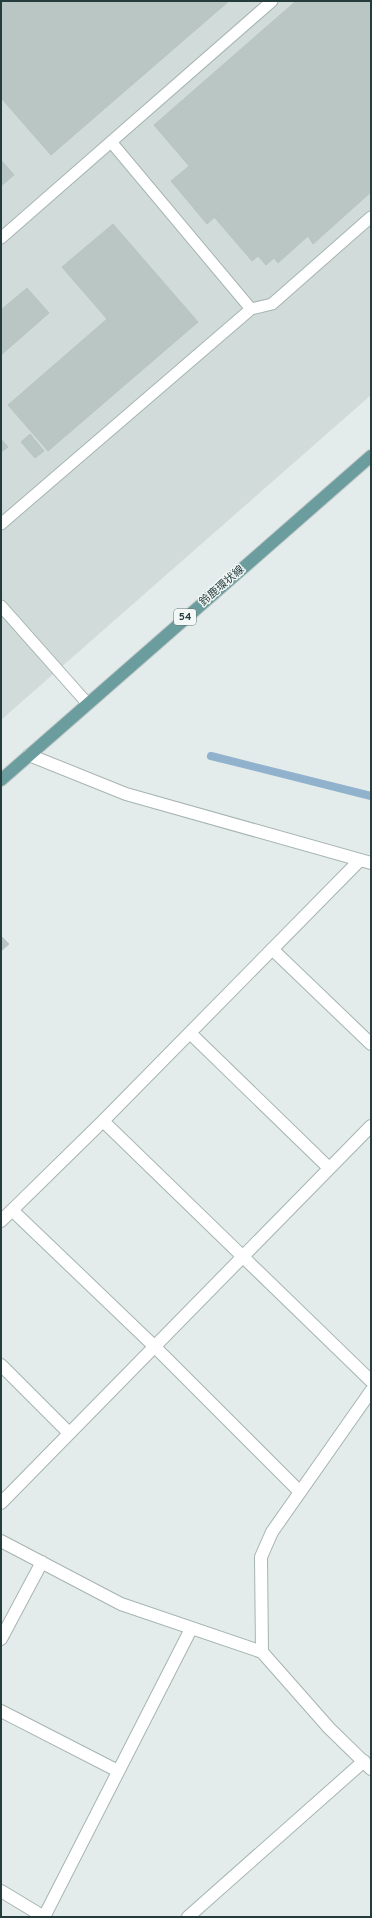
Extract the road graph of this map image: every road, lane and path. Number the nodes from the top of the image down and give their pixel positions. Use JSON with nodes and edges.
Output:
{"nodes":[{"id":1,"x":272,"y":1,"type":"edge"},
{"id":2,"x":112,"y":143,"type":"junction"},
{"id":3,"x":371,"y":217,"type":"edge"},
{"id":4,"x":1,"y":238,"type":"edge"},
{"id":5,"x":251,"y":309,"type":"junction"},
{"id":6,"x":371,"y":456,"type":"edge"},
{"id":7,"x":1,"y":524,"type":"edge"},
{"id":8,"x":1,"y":606,"type":"edge"},
{"id":9,"x":87,"y":703,"type":"junction"},
{"id":10,"x":28,"y":756,"type":"junction"},
{"id":11,"x":1,"y":780,"type":"edge"},
{"id":12,"x":365,"y":861,"type":"edge"},
{"id":13,"x":272,"y":949,"type":"junction"},
{"id":14,"x":190,"y":1033,"type":"junction"},
{"id":15,"x":371,"y":1044,"type":"edge"},
{"id":16,"x":103,"y":1121,"type":"junction"},
{"id":17,"x":371,"y":1126,"type":"edge"},
{"id":18,"x":329,"y":1168,"type":"junction"},
{"id":19,"x":12,"y":1210,"type":"junction"},
{"id":20,"x":1,"y":1221,"type":"edge"},
{"id":21,"x":243,"y":1256,"type":"junction"},
{"id":22,"x":154,"y":1346,"type":"junction"},
{"id":23,"x":1,"y":1365,"type":"edge"},
{"id":24,"x":371,"y":1381,"type":"edge"},
{"id":25,"x":371,"y":1391,"type":"edge"},
{"id":26,"x":69,"y":1433,"type":"junction"},
{"id":27,"x":299,"y":1491,"type":"junction"},
{"id":28,"x":1,"y":1503,"type":"edge"},
{"id":29,"x":1,"y":1541,"type":"edge"},
{"id":30,"x":42,"y":1562,"type":"junction"},
{"id":31,"x":191,"y":1629,"type":"junction"},
{"id":32,"x":1,"y":1639,"type":"edge"},
{"id":33,"x":262,"y":1652,"type":"junction"},
{"id":34,"x":1,"y":1711,"type":"edge"},
{"id":35,"x":367,"y":1765,"type":"edge"},
{"id":36,"x":118,"y":1771,"type":"junction"},
{"id":37,"x":1,"y":1891,"type":"edge"},
{"id":38,"x":44,"y":1917,"type":"edge"},
{"id":39,"x":188,"y":1917,"type":"edge"}],
"edges":[{"from":1,"to":2,"type":"lane"},
{"from":2,"to":4,"type":"lane"},
{"from":2,"to":5,"type":"lane"},
{"from":3,"to":5,"type":"lane"},
{"from":5,"to":7,"type":"lane"},
{"from":6,"to":9,"type":"main road","name":"鈴鹿環状線","number":"54"},
{"from":8,"to":9,"type":"lane"},
{"from":9,"to":10,"type":"main road","name":"鈴鹿環状線","number":"54"},
{"from":10,"to":11,"type":"main road","name":"鈴鹿環状線","number":"54"},
{"from":10,"to":12,"type":"street"},
{"from":12,"to":13,"type":"street"},
{"from":13,"to":14,"type":"street"},
{"from":13,"to":15,"type":"street"},
{"from":14,"to":16,"type":"street"},
{"from":14,"to":18,"type":"street"},
{"from":16,"to":19,"type":"street"},
{"from":16,"to":21,"type":"street"},
{"from":17,"to":18,"type":"street"},
{"from":18,"to":21,"type":"street"},
{"from":19,"to":20,"type":"street"},
{"from":19,"to":22,"type":"street"},
{"from":21,"to":22,"type":"street"},
{"from":21,"to":24,"type":"street"},
{"from":22,"to":26,"type":"street"},
{"from":22,"to":27,"type":"street"},
{"from":23,"to":26,"type":"street"},
{"from":25,"to":27,"type":"street"},
{"from":26,"to":28,"type":"street"},
{"from":27,"to":33,"type":"street"},
{"from":29,"to":30,"type":"street"},
{"from":30,"to":31,"type":"street"},
{"from":30,"to":32,"type":"street"},
{"from":31,"to":33,"type":"street"},
{"from":31,"to":36,"type":"street"},
{"from":33,"to":35,"type":"street"},
{"from":34,"to":36,"type":"street"},
{"from":35,"to":39,"type":"street"},
{"from":36,"to":38,"type":"street"},
{"from":37,"to":38,"type":"street"}]}
